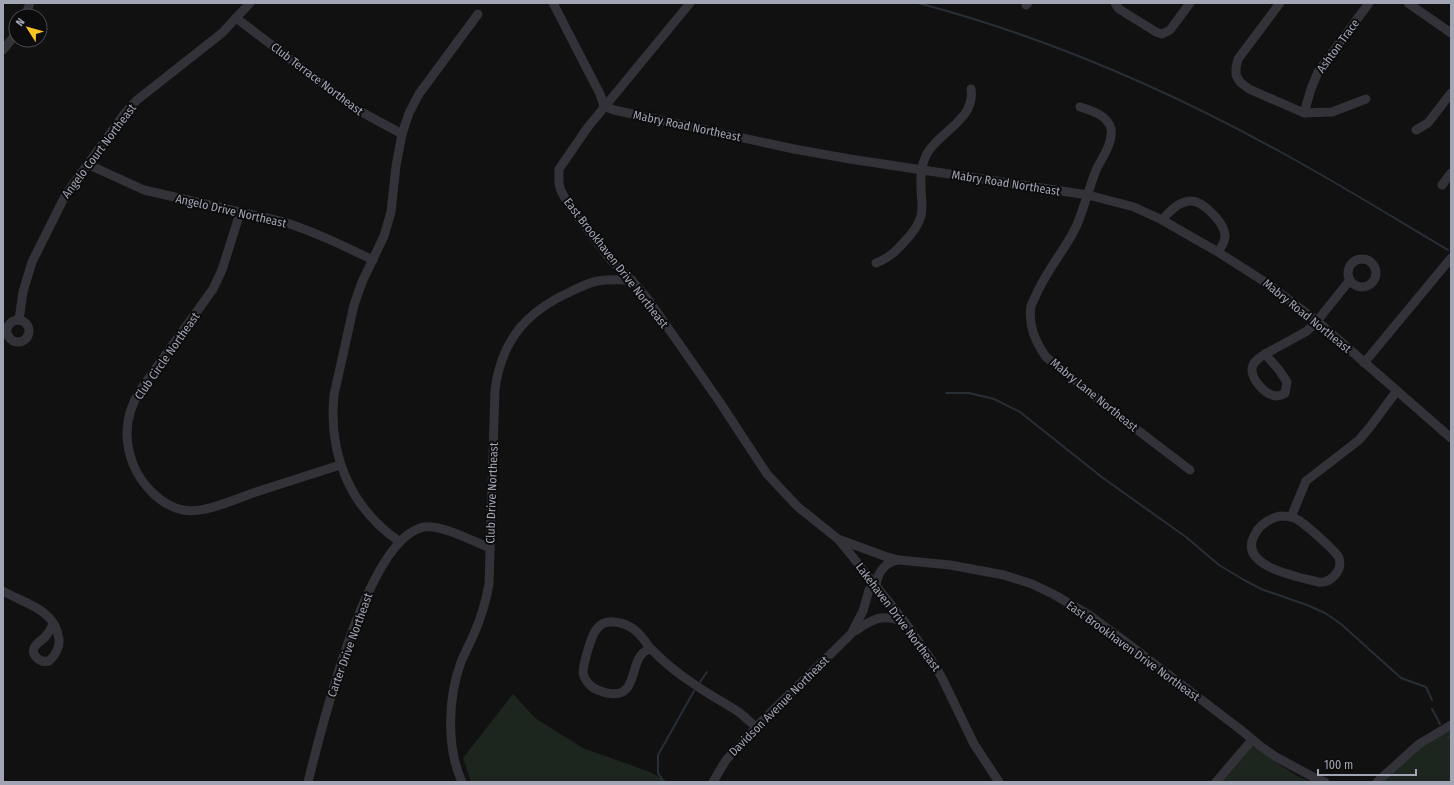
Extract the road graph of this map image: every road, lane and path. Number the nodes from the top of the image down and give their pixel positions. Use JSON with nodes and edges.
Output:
{"nodes":[{"id":1,"x":250,"y":3,"type":"edge"},
{"id":2,"x":553,"y":3,"type":"edge"},
{"id":3,"x":690,"y":3,"type":"edge"},
{"id":4,"x":1116,"y":3,"type":"edge"},
{"id":5,"x":1190,"y":3,"type":"edge"},
{"id":6,"x":1280,"y":3,"type":"edge"},
{"id":7,"x":1369,"y":3,"type":"edge"},
{"id":8,"x":1408,"y":3,"type":"edge"},
{"id":9,"x":478,"y":14,"type":"dead end"},
{"id":10,"x":236,"y":18,"type":"junction"},
{"id":11,"x":1451,"y":33,"type":"edge"},
{"id":12,"x":970,"y":89,"type":"dead end"},
{"id":13,"x":1451,"y":93,"type":"edge"},
{"id":14,"x":1366,"y":99,"type":"dead end"},
{"id":15,"x":606,"y":103,"type":"junction"},
{"id":16,"x":1080,"y":106,"type":"dead end"},
{"id":17,"x":1304,"y":113,"type":"junction"},
{"id":18,"x":1416,"y":130,"type":"dead end"},
{"id":19,"x":402,"y":134,"type":"junction"},
{"id":20,"x":87,"y":164,"type":"junction"},
{"id":21,"x":921,"y":170,"type":"junction"},
{"id":22,"x":1451,"y":173,"type":"edge"},
{"id":23,"x":1442,"y":185,"type":"dead end"},
{"id":24,"x":1088,"y":195,"type":"junction"},
{"id":25,"x":240,"y":212,"type":"junction"},
{"id":26,"x":1162,"y":220,"type":"junction"},
{"id":27,"x":1218,"y":252,"type":"junction"},
{"id":28,"x":1451,"y":258,"type":"edge"},
{"id":29,"x":373,"y":260,"type":"junction"},
{"id":30,"x":876,"y":263,"type":"dead end"},
{"id":31,"x":632,"y":280,"type":"junction"},
{"id":32,"x":1350,"y":280,"type":"dead end"},
{"id":33,"x":19,"y":320,"type":"dead end"},
{"id":34,"x":1317,"y":321,"type":"junction"},
{"id":35,"x":1265,"y":354,"type":"junction"},
{"id":36,"x":1364,"y":363,"type":"junction"},
{"id":37,"x":1396,"y":392,"type":"junction"},
{"id":38,"x":1451,"y":438,"type":"edge"},
{"id":39,"x":340,"y":465,"type":"junction"},
{"id":40,"x":1190,"y":470,"type":"dead end"},
{"id":41,"x":1291,"y":516,"type":"junction"},
{"id":42,"x":838,"y":539,"type":"junction"},
{"id":43,"x":400,"y":542,"type":"junction"},
{"id":44,"x":490,"y":548,"type":"junction"},
{"id":45,"x":899,"y":560,"type":"junction"},
{"id":46,"x":872,"y":588,"type":"junction"},
{"id":47,"x":3,"y":591,"type":"edge"},
{"id":48,"x":905,"y":622,"type":"junction"},
{"id":49,"x":53,"y":624,"type":"dead end"},
{"id":50,"x":851,"y":634,"type":"junction"},
{"id":51,"x":650,"y":648,"type":"junction"},
{"id":52,"x":1451,"y":725,"type":"edge"},
{"id":53,"x":756,"y":727,"type":"junction"},
{"id":54,"x":1252,"y":740,"type":"junction"},
{"id":55,"x":308,"y":782,"type":"edge"},
{"id":56,"x":462,"y":782,"type":"edge"},
{"id":57,"x":713,"y":782,"type":"edge"},
{"id":58,"x":999,"y":782,"type":"edge"},
{"id":59,"x":1216,"y":782,"type":"edge"},
{"id":60,"x":1326,"y":782,"type":"edge"},
{"id":61,"x":1378,"y":782,"type":"edge"}],
"edges":[{"from":1,"to":10,"type":"street","name":"Angelo Court Northeast"},
{"from":2,"to":15,"type":"street"},
{"from":3,"to":15,"type":"street","name":"East Brookhaven Drive Northeast"},
{"from":4,"to":5,"type":"street"},
{"from":6,"to":17,"type":"street"},
{"from":7,"to":17,"type":"street","name":"Ashton Trace"},
{"from":8,"to":11,"type":"street"},
{"from":9,"to":19,"type":"street"},
{"from":10,"to":19,"type":"street","name":"Club Terrace Northeast"},
{"from":10,"to":20,"type":"street","name":"Angelo Court Northeast"},
{"from":12,"to":21,"type":"street"},
{"from":13,"to":18,"type":"street"},
{"from":14,"to":17,"type":"street"},
{"from":15,"to":21,"type":"street","name":"Mabry Road Northeast"},
{"from":15,"to":31,"type":"street","name":"East Brookhaven Drive Northeast"},
{"from":16,"to":24,"type":"street","name":"Mabry Lane Northeast"},
{"from":19,"to":29,"type":"street"},
{"from":20,"to":25,"type":"street","name":"Angelo Drive Northeast"},
{"from":20,"to":33,"type":"street","name":"Angelo Court Northeast"},
{"from":21,"to":24,"type":"street","name":"Mabry Road Northeast"},
{"from":21,"to":30,"type":"street"},
{"from":22,"to":23,"type":"street"},
{"from":24,"to":26,"type":"street","name":"Mabry Road Northeast"},
{"from":24,"to":40,"type":"street","name":"Mabry Lane Northeast"},
{"from":25,"to":29,"type":"street","name":"Angelo Drive Northeast"},
{"from":25,"to":39,"type":"street","name":"Club Circle Northeast"},
{"from":26,"to":27,"type":"street","name":"Mabry Road Northeast"},
{"from":26,"to":27,"type":"street"},
{"from":27,"to":34,"type":"street","name":"Mabry Road Northeast"},
{"from":28,"to":36,"type":"street"},
{"from":29,"to":39,"type":"street"},
{"from":31,"to":42,"type":"street","name":"East Brookhaven Drive Northeast"},
{"from":31,"to":44,"type":"street","name":"Club Drive Northeast"},
{"from":32,"to":34,"type":"street"},
{"from":34,"to":35,"type":"street"},
{"from":34,"to":36,"type":"street","name":"Mabry Road Northeast"},
{"from":35,"to":35,"type":"street"},
{"from":36,"to":37,"type":"street","name":"Mabry Road Northeast"},
{"from":37,"to":38,"type":"street","name":"Mabry Road Northeast"},
{"from":37,"to":41,"type":"street"},
{"from":39,"to":43,"type":"street"},
{"from":41,"to":41,"type":"street"},
{"from":42,"to":45,"type":"street","name":"East Brookhaven Drive Northeast"},
{"from":42,"to":46,"type":"street","name":"Lakehaven Drive Northeast"},
{"from":43,"to":44,"type":"street","name":"Carter Drive Northeast"},
{"from":43,"to":55,"type":"street","name":"Carter Drive Northeast"},
{"from":44,"to":56,"type":"street","name":"Club Drive Northeast"},
{"from":45,"to":46,"type":"street"},
{"from":45,"to":54,"type":"street","name":"East Brookhaven Drive Northeast"},
{"from":46,"to":48,"type":"street","name":"Lakehaven Drive Northeast"},
{"from":46,"to":50,"type":"street","name":"Davidson Avenue Northeast"},
{"from":47,"to":49,"type":"street"},
{"from":48,"to":50,"type":"street","name":"Davidson Avenue Northeast"},
{"from":48,"to":58,"type":"street","name":"Lakehaven Drive Northeast"},
{"from":50,"to":53,"type":"street","name":"Davidson Avenue Northeast"},
{"from":51,"to":51,"type":"street"},
{"from":51,"to":53,"type":"street"},
{"from":52,"to":61,"type":"street"},
{"from":53,"to":57,"type":"street","name":"Davidson Avenue Northeast"},
{"from":54,"to":59,"type":"street"},
{"from":54,"to":60,"type":"street","name":"East Brookhaven Drive Northeast"}]}
